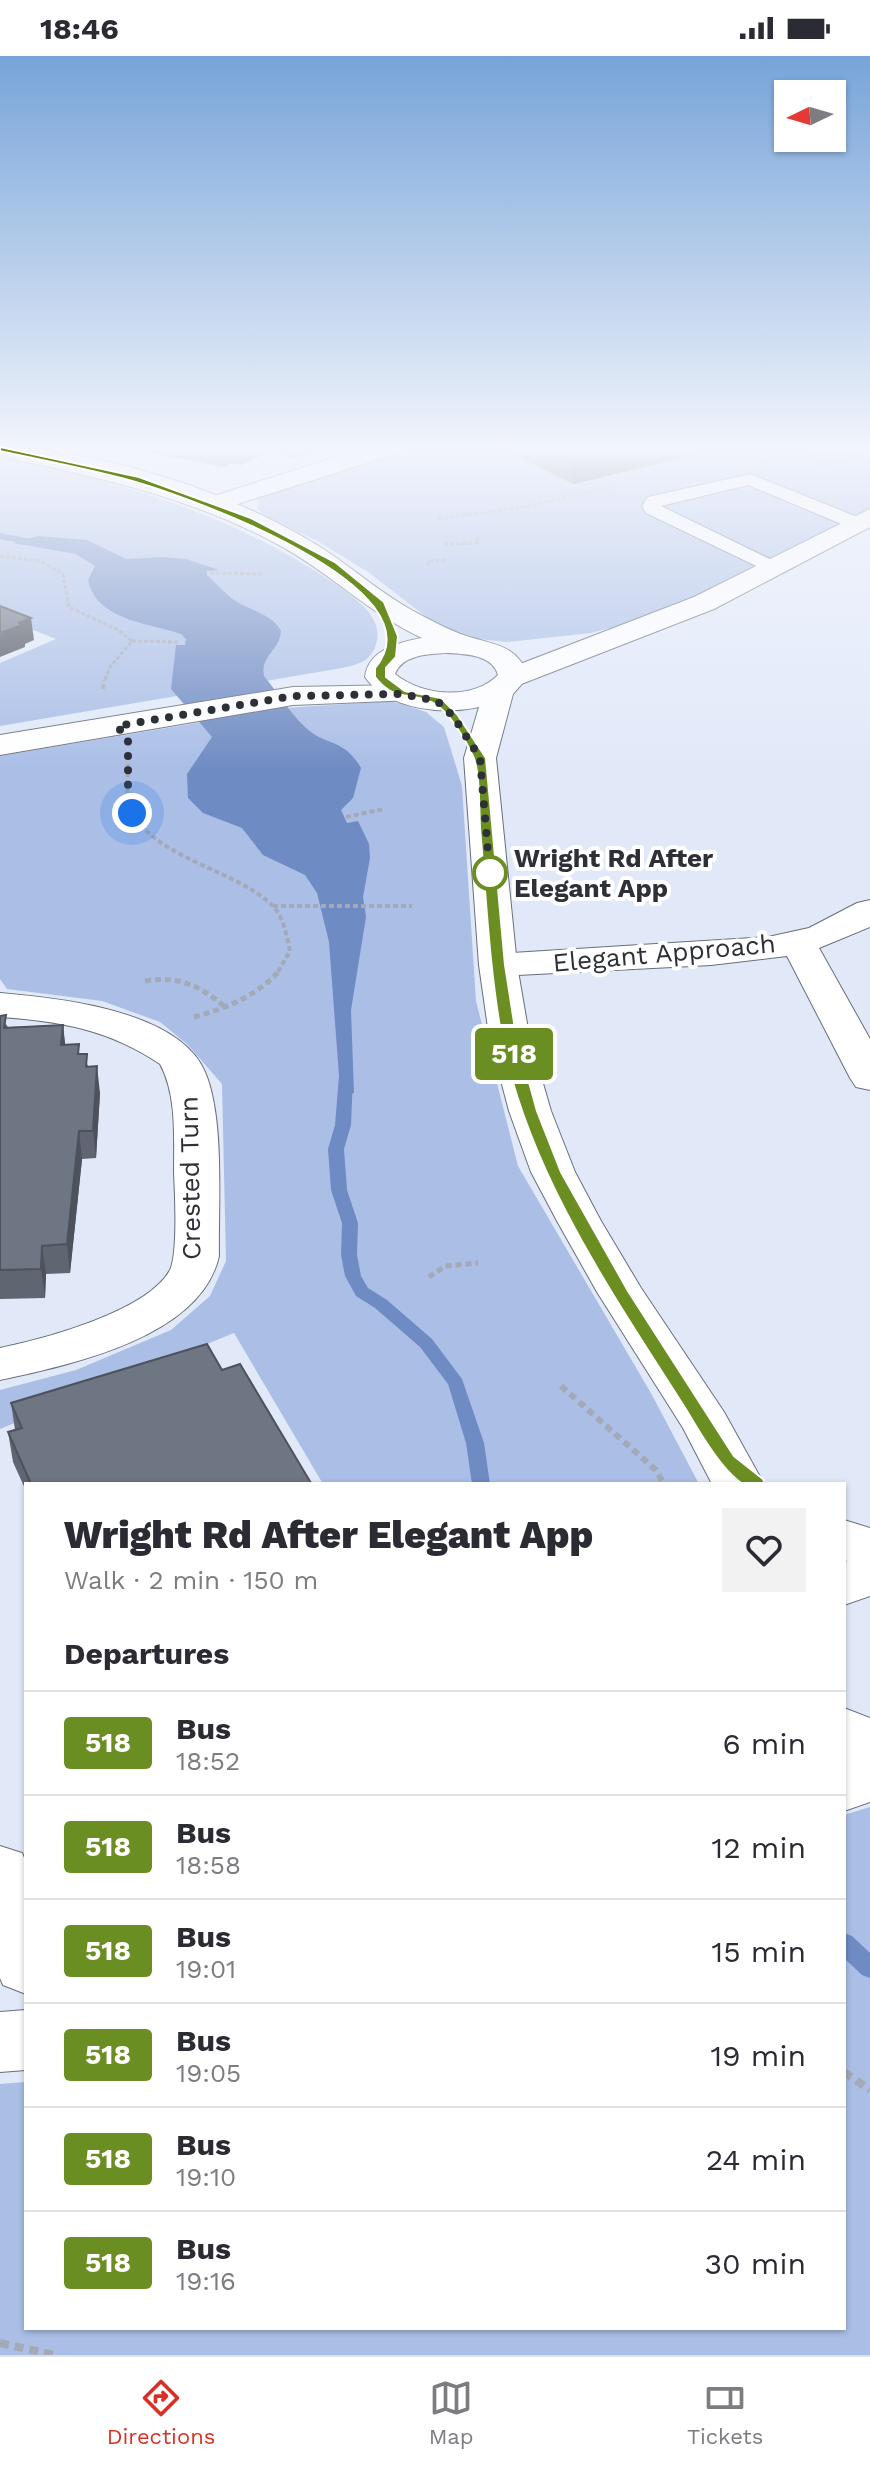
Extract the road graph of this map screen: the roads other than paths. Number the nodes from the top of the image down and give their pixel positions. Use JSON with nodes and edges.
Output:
{"nodes":[{"id":1,"x":319,"y":556,"type":"edge"},
{"id":2,"x":750,"y":556,"type":"edge"},
{"id":3,"x":796,"y":556,"type":"edge"},
{"id":4,"x":773,"y":568,"type":"junction"},
{"id":5,"x":379,"y":602,"type":"junction"},
{"id":6,"x":611,"y":638,"type":"junction"},
{"id":7,"x":478,"y":649,"type":"junction"},
{"id":8,"x":386,"y":662,"type":"junction"},
{"id":9,"x":506,"y":684,"type":"junction"},
{"id":10,"x":402,"y":694,"type":"junction"},
{"id":11,"x":293,"y":696,"type":"junction"},
{"id":12,"x":437,"y":701,"type":"junction"},
{"id":13,"x":0,"y":745,"type":"edge"},
{"id":14,"x":480,"y":758,"type":"junction"},
{"id":15,"x":870,"y":911,"type":"edge"},
{"id":16,"x":796,"y":942,"type":"junction"},
{"id":17,"x":498,"y":965,"type":"junction"},
{"id":18,"x":0,"y":1005,"type":"edge"},
{"id":19,"x":870,"y":1078,"type":"edge"},
{"id":20,"x":0,"y":1364,"type":"edge"},
{"id":21,"x":741,"y":1476,"type":"edge"},
{"id":22,"x":846,"y":1540,"type":"edge"},
{"id":23,"x":870,"y":1549,"type":"edge"},
{"id":24,"x":870,"y":1574,"type":"edge"},
{"id":25,"x":846,"y":1584,"type":"edge"},
{"id":26,"x":846,"y":1732,"type":"edge"},
{"id":27,"x":870,"y":1748,"type":"edge"},
{"id":28,"x":870,"y":1778,"type":"edge"},
{"id":29,"x":846,"y":1785,"type":"edge"},
{"id":30,"x":0,"y":1872,"type":"edge"},
{"id":31,"x":24,"y":1958,"type":"edge"},
{"id":32,"x":24,"y":2040,"type":"edge"},
{"id":33,"x":0,"y":2042,"type":"edge"}],
"edges":[{"from":1,"to":5,"type":"street"},
{"from":2,"to":4,"type":"lane"},
{"from":3,"to":4,"type":"street"},
{"from":4,"to":6,"type":"street"},
{"from":5,"to":7,"type":"street"},
{"from":5,"to":8,"type":"street"},
{"from":6,"to":7,"type":"street"},
{"from":6,"to":9,"type":"street"},
{"from":7,"to":8,"type":"street"},
{"from":7,"to":9,"type":"street"},
{"from":8,"to":10,"type":"street"},
{"from":8,"to":11,"type":"street"},
{"from":9,"to":12,"type":"street"},
{"from":9,"to":14,"type":"street"},
{"from":10,"to":11,"type":"street"},
{"from":10,"to":12,"type":"street"},
{"from":11,"to":13,"type":"street"},
{"from":12,"to":14,"type":"street"},
{"from":14,"to":17,"type":"street"},
{"from":15,"to":16,"type":"street","name":"Elegant Approach"},
{"from":16,"to":17,"type":"street","name":"Elegant Approach"},
{"from":16,"to":19,"type":"street"},
{"from":17,"to":21,"type":"street"},
{"from":18,"to":20,"type":"street","name":"Crested Turn"},
{"from":22,"to":23,"type":"street"},
{"from":24,"to":25,"type":"street"},
{"from":26,"to":27,"type":"street"},
{"from":28,"to":29,"type":"street"},
{"from":30,"to":31,"type":"street"},
{"from":32,"to":33,"type":"street"}]}
